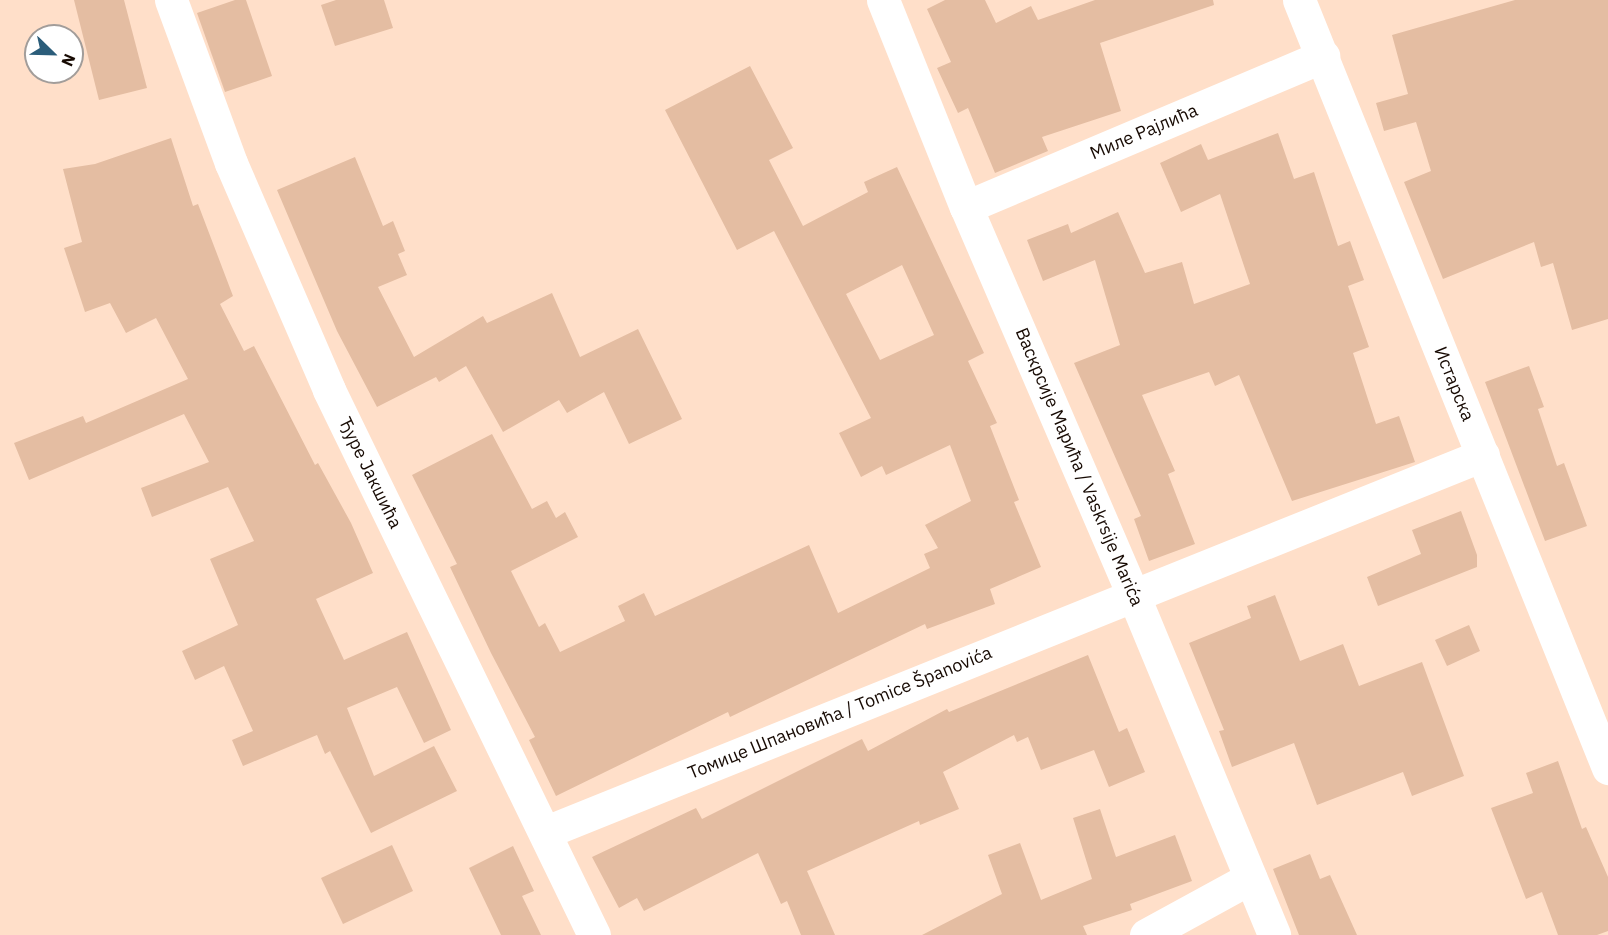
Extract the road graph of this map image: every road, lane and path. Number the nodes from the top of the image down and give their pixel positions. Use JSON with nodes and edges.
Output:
{"nodes":[{"id":1,"x":171,"y":0,"type":"edge"},
{"id":2,"x":884,"y":0,"type":"edge"},
{"id":3,"x":1299,"y":0,"type":"edge"},
{"id":4,"x":1323,"y":56,"type":"junction"},
{"id":5,"x":966,"y":207,"type":"junction"},
{"id":6,"x":1483,"y":455,"type":"junction"},
{"id":7,"x":1133,"y":594,"type":"junction"},
{"id":8,"x":1608,"y":768,"type":"edge"},
{"id":9,"x":546,"y":832,"type":"junction"},
{"id":10,"x":1250,"y":878,"type":"junction"},
{"id":11,"x":594,"y":935,"type":"edge"},
{"id":12,"x":1146,"y":935,"type":"edge"},
{"id":13,"x":1274,"y":935,"type":"edge"}],
"edges":[{"from":1,"to":9,"type":"street","name":"Ђуре Јакшића"},
{"from":2,"to":5,"type":"street","name":"Васкрсије Марића / Vaskrsije Marića"},
{"from":3,"to":4,"type":"street","name":"Истарска"},
{"from":4,"to":5,"type":"street","name":"Миле Рајлића"},
{"from":4,"to":6,"type":"street","name":"Истарска"},
{"from":5,"to":7,"type":"street","name":"Васкрсије Марића / Vaskrsije Marića"},
{"from":6,"to":7,"type":"street","name":"Томице Шпановића / Tomice Španovića"},
{"from":6,"to":8,"type":"street","name":"Истарска"},
{"from":7,"to":9,"type":"street","name":"Томице Шпановића / Tomice Španovića"},
{"from":7,"to":10,"type":"street","name":"Васкрсије Марића / Vaskrsije Marića"},
{"from":9,"to":11,"type":"street","name":"Ђуре Јакшића"},
{"from":10,"to":12,"type":"street"},
{"from":10,"to":13,"type":"street","name":"Васкрсије Марића / Vaskrsije Marića"}]}
